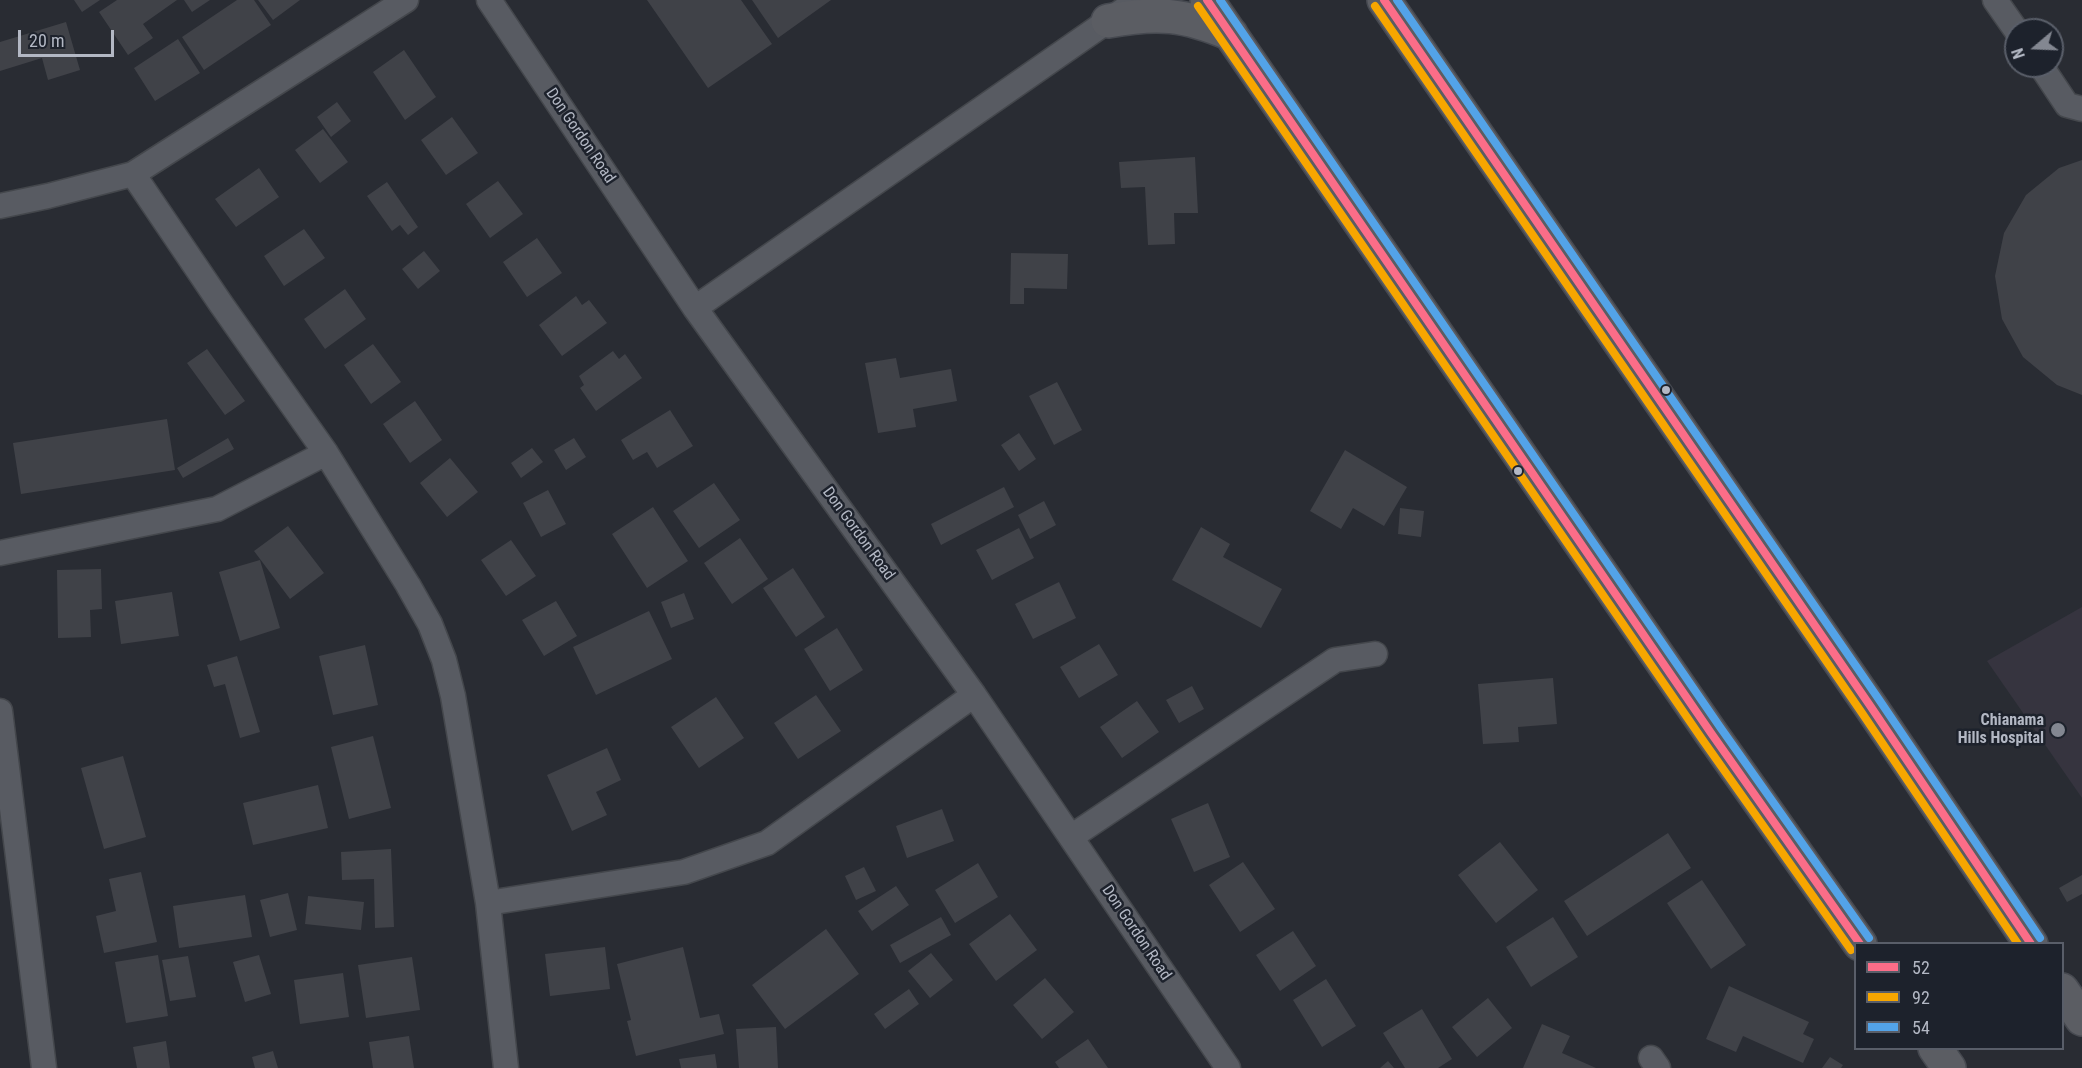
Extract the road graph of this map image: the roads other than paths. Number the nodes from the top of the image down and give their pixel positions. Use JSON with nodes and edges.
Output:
{"nodes":[{"id":1,"x":406,"y":0,"type":"edge"},
{"id":2,"x":489,"y":0,"type":"edge"},
{"id":3,"x":1138,"y":0,"type":"edge"},
{"id":4,"x":1208,"y":0,"type":"edge"},
{"id":5,"x":1384,"y":0,"type":"edge"},
{"id":6,"x":1995,"y":0,"type":"edge"},
{"id":7,"x":1116,"y":10,"type":"edge"},
{"id":8,"x":2008,"y":18,"type":"edge"},
{"id":9,"x":1231,"y":34,"type":"junction"},
{"id":10,"x":2049,"y":78,"type":"edge"},
{"id":11,"x":2082,"y":109,"type":"edge"},
{"id":12,"x":133,"y":174,"type":"junction"},
{"id":13,"x":0,"y":206,"type":"edge"},
{"id":14,"x":695,"y":308,"type":"junction"},
{"id":15,"x":326,"y":453,"type":"junction"},
{"id":16,"x":0,"y":553,"type":"edge"},
{"id":17,"x":1374,"y":654,"type":"dead end"},
{"id":18,"x":974,"y":695,"type":"junction"},
{"id":19,"x":0,"y":711,"type":"edge"},
{"id":20,"x":1071,"y":837,"type":"junction"},
{"id":21,"x":488,"y":903,"type":"junction"},
{"id":22,"x":1859,"y":942,"type":"edge"},
{"id":23,"x":2030,"y":942,"type":"edge"},
{"id":24,"x":2064,"y":993,"type":"edge"},
{"id":25,"x":2082,"y":1019,"type":"edge"},
{"id":26,"x":1936,"y":1050,"type":"edge"},
{"id":27,"x":44,"y":1068,"type":"edge"},
{"id":28,"x":506,"y":1068,"type":"edge"},
{"id":29,"x":1228,"y":1068,"type":"edge"},
{"id":30,"x":1949,"y":1068,"type":"edge"}],
"edges":[{"from":1,"to":12,"type":"street"},
{"from":2,"to":14,"type":"street","name":"Don Gordon Road"},
{"from":3,"to":7,"type":"street"},
{"from":4,"to":9,"type":"main road"},
{"from":5,"to":23,"type":"main road"},
{"from":6,"to":8,"type":"street"},
{"from":7,"to":9,"type":"main road"},
{"from":7,"to":14,"type":"street"},
{"from":9,"to":22,"type":"main road"},
{"from":10,"to":11,"type":"street"},
{"from":12,"to":13,"type":"street"},
{"from":12,"to":15,"type":"street"},
{"from":14,"to":18,"type":"street","name":"Don Gordon Road"},
{"from":15,"to":16,"type":"street"},
{"from":15,"to":21,"type":"street"},
{"from":17,"to":20,"type":"street"},
{"from":18,"to":20,"type":"street","name":"Don Gordon Road"},
{"from":18,"to":21,"type":"street"},
{"from":19,"to":27,"type":"street"},
{"from":20,"to":29,"type":"street","name":"Don Gordon Road"},
{"from":21,"to":28,"type":"street"},
{"from":24,"to":25,"type":"main road"},
{"from":26,"to":30,"type":"main road"}]}
